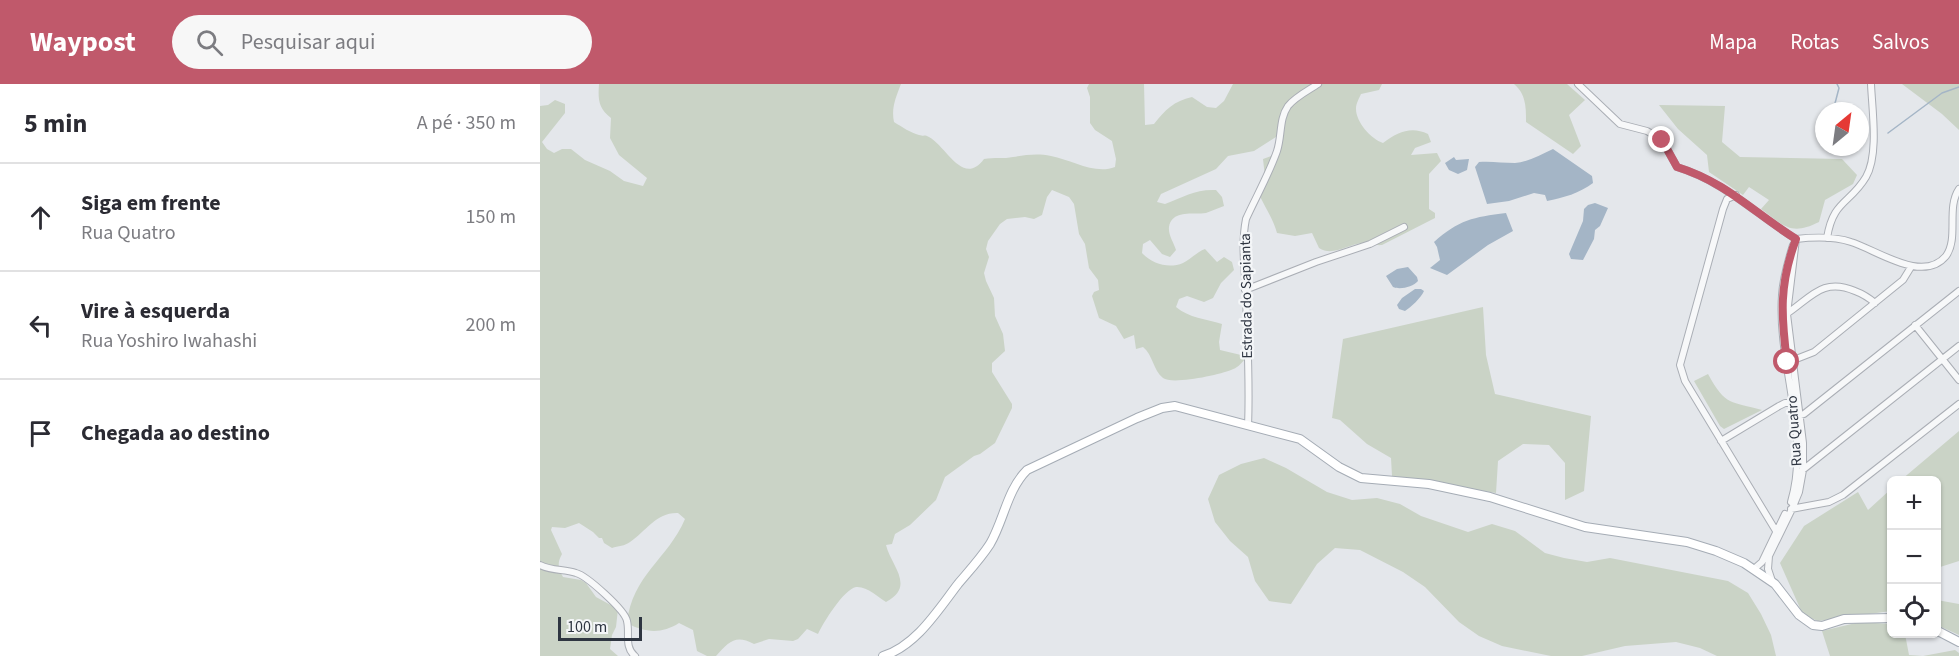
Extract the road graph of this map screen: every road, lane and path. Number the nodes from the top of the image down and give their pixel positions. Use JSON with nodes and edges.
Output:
{"nodes":[{"id":1,"x":1318,"y":84,"type":"edge"},
{"id":2,"x":1578,"y":84,"type":"edge"},
{"id":3,"x":1871,"y":84,"type":"edge"},
{"id":4,"x":1959,"y":189,"type":"edge"},
{"id":5,"x":1736,"y":195,"type":"junction"},
{"id":6,"x":1404,"y":227,"type":"dead end"},
{"id":7,"x":1827,"y":238,"type":"junction"},
{"id":8,"x":1796,"y":239,"type":"junction"},
{"id":9,"x":1911,"y":267,"type":"junction"},
{"id":10,"x":1245,"y":290,"type":"junction"},
{"id":11,"x":1959,"y":291,"type":"edge"},
{"id":12,"x":1875,"y":303,"type":"junction"},
{"id":13,"x":1784,"y":315,"type":"junction"},
{"id":14,"x":1915,"y":325,"type":"junction"},
{"id":15,"x":1959,"y":346,"type":"edge"},
{"id":16,"x":1942,"y":358,"type":"junction"},
{"id":17,"x":1790,"y":361,"type":"junction"},
{"id":18,"x":1959,"y":380,"type":"edge"},
{"id":19,"x":1793,"y":403,"type":"junction"},
{"id":20,"x":1959,"y":404,"type":"edge"},
{"id":21,"x":1797,"y":417,"type":"junction"},
{"id":22,"x":1248,"y":425,"type":"junction"},
{"id":23,"x":1721,"y":441,"type":"junction"},
{"id":24,"x":1800,"y":472,"type":"junction"},
{"id":25,"x":1790,"y":509,"type":"junction"},
{"id":26,"x":1776,"y":531,"type":"junction"},
{"id":27,"x":540,"y":565,"type":"edge"},
{"id":28,"x":1754,"y":569,"type":"junction"},
{"id":29,"x":1772,"y":581,"type":"junction"},
{"id":30,"x":1887,"y":618,"type":"edge"},
{"id":31,"x":1941,"y":633,"type":"edge"},
{"id":32,"x":1959,"y":642,"type":"edge"},
{"id":33,"x":635,"y":656,"type":"edge"},
{"id":34,"x":883,"y":656,"type":"edge"}],
"edges":[{"from":1,"to":10,"type":"street","name":"Estrada do Sapianta"},
{"from":2,"to":5,"type":"street"},
{"from":3,"to":7,"type":"street"},
{"from":4,"to":9,"type":"street"},
{"from":5,"to":8,"type":"street"},
{"from":5,"to":23,"type":"street"},
{"from":6,"to":10,"type":"street"},
{"from":7,"to":8,"type":"street"},
{"from":7,"to":9,"type":"street"},
{"from":8,"to":13,"type":"street","name":"Rua Quatro"},
{"from":9,"to":12,"type":"street"},
{"from":10,"to":22,"type":"street","name":"Estrada do Sapianta"},
{"from":11,"to":14,"type":"street"},
{"from":12,"to":13,"type":"street"},
{"from":12,"to":17,"type":"street"},
{"from":13,"to":17,"type":"street","name":"Rua Quatro"},
{"from":14,"to":16,"type":"street"},
{"from":14,"to":21,"type":"street"},
{"from":15,"to":16,"type":"street"},
{"from":16,"to":18,"type":"street"},
{"from":16,"to":24,"type":"street"},
{"from":17,"to":19,"type":"street","name":"Rua Quatro"},
{"from":17,"to":21,"type":"street","name":"Rua Quatro"},
{"from":19,"to":21,"type":"street","name":"Rua Quatro"},
{"from":19,"to":23,"type":"street"},
{"from":20,"to":25,"type":"street"},
{"from":21,"to":24,"type":"street","name":"Rua Quatro"},
{"from":22,"to":28,"type":"main road"},
{"from":22,"to":34,"type":"main road"},
{"from":23,"to":26,"type":"street"},
{"from":24,"to":25,"type":"street","name":"Rua Quatro"},
{"from":25,"to":26,"type":"street","name":"Rua Quatro"},
{"from":25,"to":29,"type":"street","name":"Rua Quatro"},
{"from":26,"to":28,"type":"street","name":"Rua Quatro"},
{"from":27,"to":33,"type":"street"},
{"from":28,"to":29,"type":"main road"},
{"from":29,"to":30,"type":"main road"},
{"from":31,"to":32,"type":"main road"}]}
